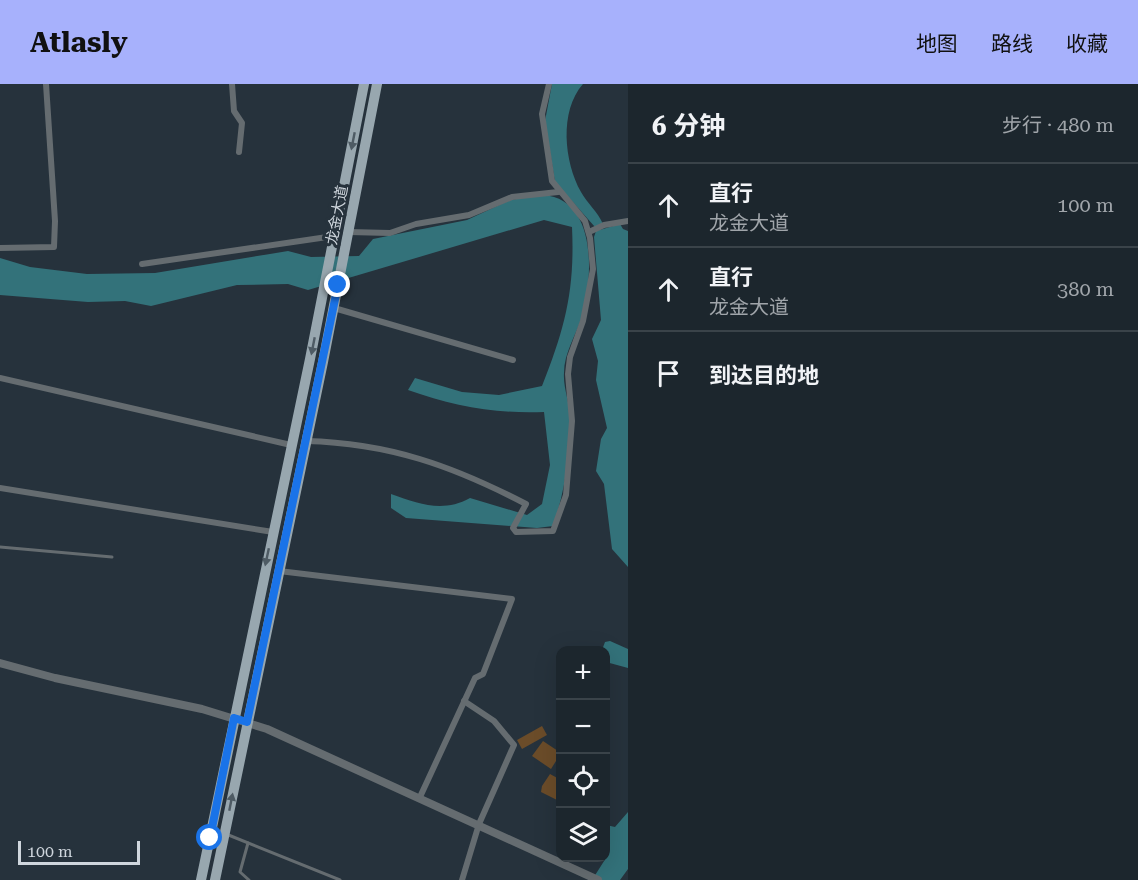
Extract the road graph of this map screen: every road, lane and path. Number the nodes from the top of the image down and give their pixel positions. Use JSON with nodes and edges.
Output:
{"nodes":[{"id":1,"x":46,"y":84,"type":"edge"},
{"id":2,"x":232,"y":84,"type":"edge"},
{"id":3,"x":364,"y":84,"type":"edge"},
{"id":4,"x":377,"y":84,"type":"edge"},
{"id":5,"x":549,"y":84,"type":"edge"},
{"id":6,"x":239,"y":152,"type":"dead end"},
{"id":7,"x":558,"y":192,"type":"junction"},
{"id":8,"x":628,"y":221,"type":"edge"},
{"id":9,"x":349,"y":232,"type":"junction"},
{"id":10,"x":589,"y":232,"type":"junction"},
{"id":11,"x":333,"y":241,"type":"junction"},
{"id":12,"x":0,"y":248,"type":"edge"},
{"id":13,"x":142,"y":264,"type":"dead end"},
{"id":14,"x":334,"y":308,"type":"junction"},
{"id":15,"x":513,"y":360,"type":"dead end"},
{"id":16,"x":0,"y":378,"type":"edge"},
{"id":17,"x":306,"y":441,"type":"junction"},
{"id":18,"x":291,"y":445,"type":"junction"},
{"id":19,"x":0,"y":488,"type":"edge"},
{"id":20,"x":273,"y":532,"type":"junction"},
{"id":21,"x":0,"y":547,"type":"edge"},
{"id":22,"x":112,"y":557,"type":"dead end"},
{"id":23,"x":278,"y":570,"type":"junction"},
{"id":24,"x":0,"y":663,"type":"edge"},
{"id":25,"x":464,"y":701,"type":"junction"},
{"id":26,"x":234,"y":718,"type":"junction"},
{"id":27,"x":247,"y":722,"type":"junction"},
{"id":28,"x":420,"y":797,"type":"junction"},
{"id":29,"x":479,"y":824,"type":"junction"},
{"id":30,"x":224,"y":834,"type":"junction"},
{"id":31,"x":248,"y":843,"type":"junction"},
{"id":32,"x":595,"y":879,"type":"edge"},
{"id":33,"x":201,"y":880,"type":"edge"},
{"id":34,"x":215,"y":880,"type":"edge"},
{"id":35,"x":249,"y":880,"type":"edge"},
{"id":36,"x":340,"y":880,"type":"edge"},
{"id":37,"x":462,"y":880,"type":"edge"}],
"edges":[{"from":1,"to":12,"type":"street"},
{"from":2,"to":6,"type":"street"},
{"from":3,"to":11,"type":"main road","name":"龙金大道","one_way":true},
{"from":4,"to":9,"type":"main road","name":"龙金大道"},
{"from":5,"to":7,"type":"street"},
{"from":7,"to":9,"type":"street"},
{"from":7,"to":10,"type":"street"},
{"from":8,"to":10,"type":"street"},
{"from":9,"to":14,"type":"main road","name":"龙金大道"},
{"from":10,"to":17,"type":"street"},
{"from":11,"to":13,"type":"street"},
{"from":11,"to":18,"type":"main road","name":"龙金大道","one_way":true},
{"from":14,"to":15,"type":"street"},
{"from":14,"to":17,"type":"main road","name":"龙金大道"},
{"from":16,"to":18,"type":"street"},
{"from":17,"to":23,"type":"main road","name":"龙金大道"},
{"from":18,"to":20,"type":"main road","name":"龙金大道"},
{"from":19,"to":20,"type":"street"},
{"from":20,"to":26,"type":"main road","name":"龙金大道","one_way":true},
{"from":21,"to":22,"type":"lane"},
{"from":23,"to":25,"type":"street"},
{"from":23,"to":27,"type":"main road","name":"龙金大道"},
{"from":24,"to":26,"type":"street"},
{"from":25,"to":28,"type":"street"},
{"from":25,"to":29,"type":"street"},
{"from":26,"to":27,"type":"street"},
{"from":26,"to":33,"type":"main road","name":"龙金大道"},
{"from":27,"to":28,"type":"street"},
{"from":30,"to":27,"type":"main road","name":"龙金大道","one_way":true},
{"from":28,"to":29,"type":"street"},
{"from":29,"to":32,"type":"street"},
{"from":29,"to":37,"type":"street"},
{"from":30,"to":31,"type":"lane"},
{"from":30,"to":34,"type":"main road","name":"龙金大道"},
{"from":31,"to":35,"type":"lane"},
{"from":31,"to":36,"type":"lane"}]}
